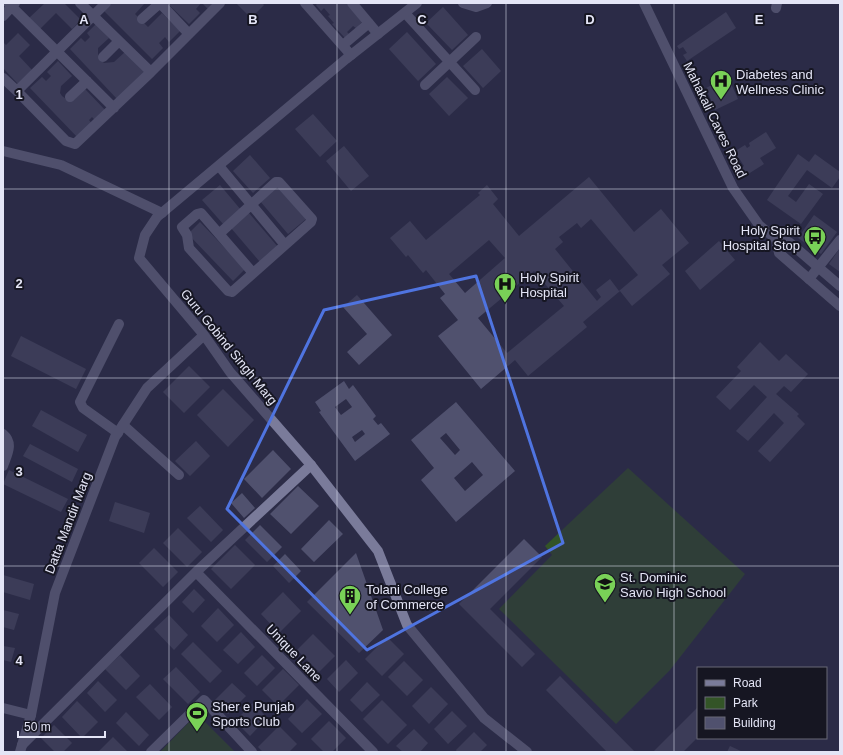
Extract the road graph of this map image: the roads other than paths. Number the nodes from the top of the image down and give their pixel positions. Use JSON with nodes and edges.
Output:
{"nodes":[{"id":1,"x":80,"y":3,"type":"edge"},
{"id":2,"x":106,"y":3,"type":"edge"},
{"id":3,"x":220,"y":3,"type":"edge"},
{"id":4,"x":305,"y":3,"type":"edge"},
{"id":5,"x":352,"y":3,"type":"edge"},
{"id":6,"x":417,"y":3,"type":"edge"},
{"id":7,"x":463,"y":3,"type":"edge"},
{"id":8,"x":487,"y":3,"type":"edge"},
{"id":9,"x":644,"y":3,"type":"edge"},
{"id":10,"x":12,"y":4,"type":"edge"},
{"id":11,"x":405,"y":13,"type":"junction"},
{"id":12,"x":3,"y":16,"type":"edge"},
{"id":13,"x":93,"y":16,"type":"junction"},
{"id":14,"x":142,"y":19,"type":"dead end"},
{"id":15,"x":369,"y":23,"type":"junction"},
{"id":16,"x":189,"y":34,"type":"junction"},
{"id":17,"x":378,"y":34,"type":"junction"},
{"id":18,"x":476,"y":37,"type":"dead end"},
{"id":19,"x":119,"y":42,"type":"junction"},
{"id":20,"x":343,"y":45,"type":"junction"},
{"id":21,"x":57,"y":51,"type":"junction"},
{"id":22,"x":351,"y":54,"type":"junction"},
{"id":23,"x":103,"y":57,"type":"dead end"},
{"id":24,"x":450,"y":62,"type":"junction"},
{"id":25,"x":151,"y":72,"type":"junction"},
{"id":26,"x":3,"y":78,"type":"edge"},
{"id":27,"x":87,"y":81,"type":"junction"},
{"id":28,"x":424,"y":85,"type":"dead end"},
{"id":29,"x":475,"y":90,"type":"dead end"},
{"id":30,"x":17,"y":92,"type":"junction"},
{"id":31,"x":70,"y":97,"type":"dead end"},
{"id":32,"x":114,"y":108,"type":"junction"},
{"id":33,"x":3,"y":151,"type":"edge"},
{"id":34,"x":218,"y":166,"type":"junction"},
{"id":35,"x":251,"y":204,"type":"junction"},
{"id":36,"x":162,"y":214,"type":"junction"},
{"id":37,"x":219,"y":234,"type":"junction"},
{"id":38,"x":776,"y":239,"type":"junction"},
{"id":39,"x":840,"y":240,"type":"edge"},
{"id":40,"x":285,"y":245,"type":"junction"},
{"id":41,"x":819,"y":267,"type":"junction"},
{"id":42,"x":253,"y":273,"type":"junction"},
{"id":43,"x":809,"y":279,"type":"junction"},
{"id":44,"x":840,"y":286,"type":"edge"},
{"id":45,"x":840,"y":306,"type":"edge"},
{"id":46,"x":119,"y":324,"type":"dead end"},
{"id":47,"x":204,"y":335,"type":"junction"},
{"id":48,"x":120,"y":429,"type":"junction"},
{"id":49,"x":3,"y":434,"type":"edge"},
{"id":50,"x":311,"y":465,"type":"junction"},
{"id":51,"x":3,"y":466,"type":"edge"},
{"id":52,"x":179,"y":475,"type":"dead end"},
{"id":53,"x":196,"y":572,"type":"junction"},
{"id":54,"x":3,"y":708,"type":"edge"},
{"id":55,"x":31,"y":715,"type":"junction"},
{"id":56,"x":21,"y":749,"type":"edge"},
{"id":57,"x":151,"y":752,"type":"edge"},
{"id":58,"x":252,"y":752,"type":"edge"},
{"id":59,"x":372,"y":752,"type":"edge"},
{"id":60,"x":527,"y":752,"type":"edge"}],
"edges":[{"from":1,"to":13,"type":"street"},
{"from":2,"to":13,"type":"street"},
{"from":3,"to":16,"type":"street"},
{"from":4,"to":20,"type":"street"},
{"from":5,"to":15,"type":"street"},
{"from":6,"to":11,"type":"street","name":"Guru Gobind Singh Marg"},
{"from":7,"to":8,"type":"street"},
{"from":9,"to":38,"type":"street","name":"Mahakali Caves Road"},
{"from":10,"to":12,"type":"street"},
{"from":10,"to":21,"type":"street"},
{"from":11,"to":17,"type":"street","name":"Guru Gobind Singh Marg"},
{"from":11,"to":24,"type":"street"},
{"from":13,"to":19,"type":"street"},
{"from":13,"to":21,"type":"street"},
{"from":14,"to":16,"type":"street"},
{"from":15,"to":17,"type":"street"},
{"from":15,"to":20,"type":"street"},
{"from":16,"to":25,"type":"street"},
{"from":17,"to":22,"type":"street","name":"Guru Gobind Singh Marg"},
{"from":18,"to":24,"type":"street"},
{"from":19,"to":23,"type":"street"},
{"from":19,"to":25,"type":"street"},
{"from":20,"to":22,"type":"street"},
{"from":21,"to":27,"type":"street"},
{"from":21,"to":30,"type":"street"},
{"from":22,"to":34,"type":"street","name":"Guru Gobind Singh Marg"},
{"from":24,"to":28,"type":"street"},
{"from":24,"to":29,"type":"street"},
{"from":25,"to":32,"type":"street"},
{"from":26,"to":30,"type":"street"},
{"from":27,"to":31,"type":"street"},
{"from":27,"to":32,"type":"street"},
{"from":30,"to":32,"type":"street"},
{"from":33,"to":36,"type":"street"},
{"from":34,"to":35,"type":"street"},
{"from":34,"to":36,"type":"street","name":"Guru Gobind Singh Marg"},
{"from":35,"to":37,"type":"street"},
{"from":35,"to":40,"type":"street"},
{"from":35,"to":40,"type":"street"},
{"from":36,"to":47,"type":"street","name":"Guru Gobind Singh Marg"},
{"from":37,"to":42,"type":"street"},
{"from":37,"to":42,"type":"street"},
{"from":38,"to":41,"type":"street","name":"Mahakali Caves Road"},
{"from":38,"to":43,"type":"street","name":"Mahakali Caves Road"},
{"from":39,"to":41,"type":"street"},
{"from":40,"to":42,"type":"street"},
{"from":41,"to":43,"type":"street"},
{"from":41,"to":44,"type":"street","name":"Mahakali Caves Road"},
{"from":43,"to":45,"type":"street","name":"Mahakali Caves Road"},
{"from":46,"to":48,"type":"street"},
{"from":47,"to":48,"type":"street","name":"Datta Mandir Marg"},
{"from":47,"to":50,"type":"street","name":"Guru Gobind Singh Marg"},
{"from":48,"to":52,"type":"street"},
{"from":48,"to":55,"type":"street","name":"Datta Mandir Marg"},
{"from":49,"to":51,"type":"street"},
{"from":50,"to":53,"type":"street"},
{"from":50,"to":60,"type":"street","name":"Guru Gobind Singh Marg"},
{"from":53,"to":56,"type":"street"},
{"from":53,"to":59,"type":"street","name":"Unique Lane"},
{"from":54,"to":55,"type":"street"},
{"from":55,"to":56,"type":"street","name":"Datta Mandir Marg"},
{"from":57,"to":58,"type":"street"}]}
